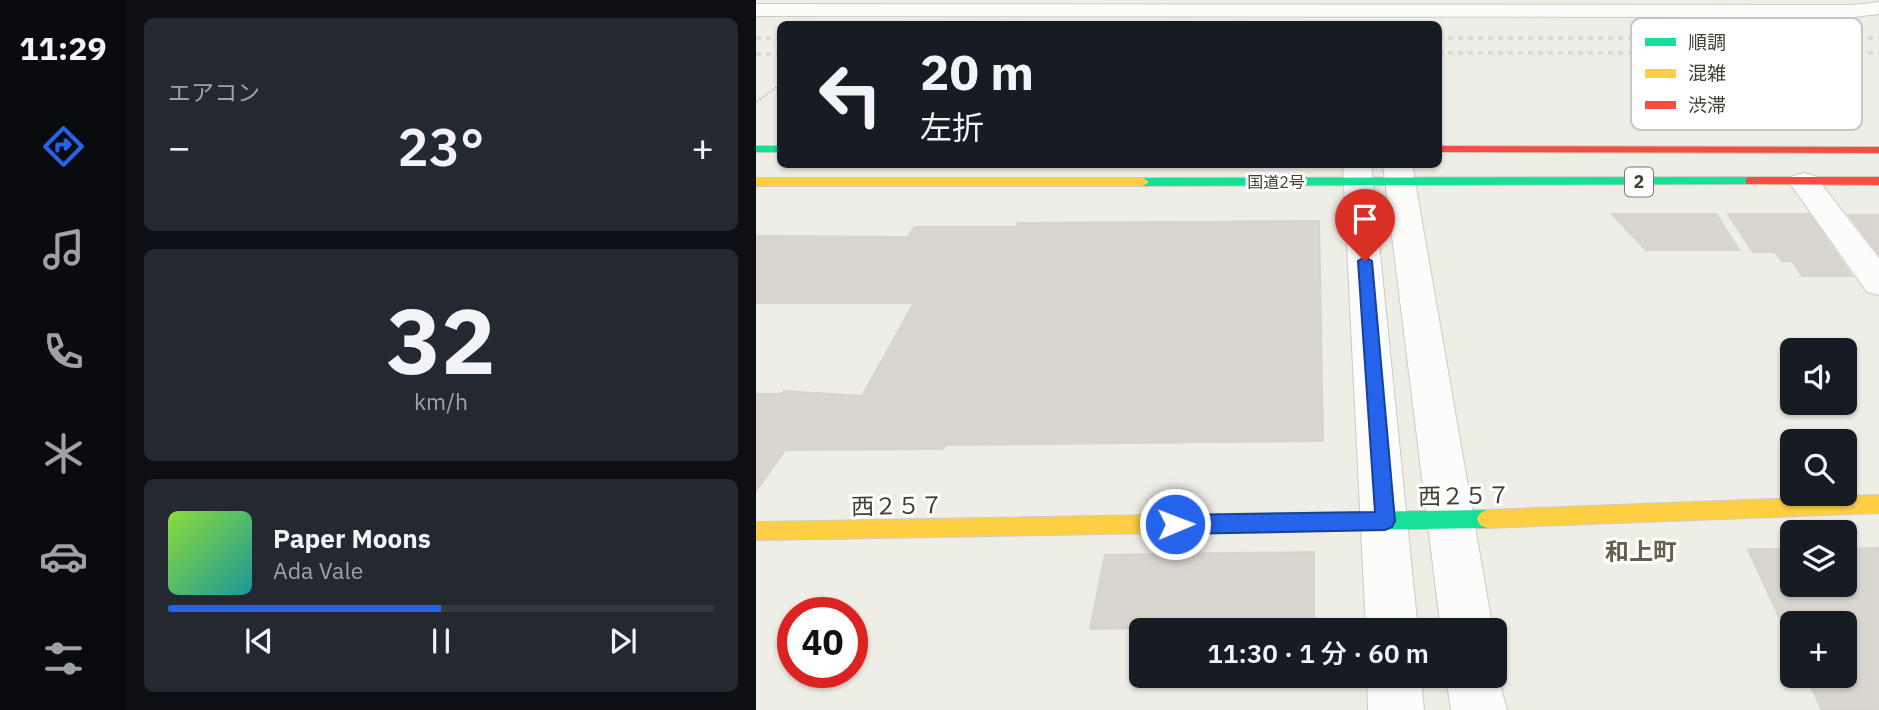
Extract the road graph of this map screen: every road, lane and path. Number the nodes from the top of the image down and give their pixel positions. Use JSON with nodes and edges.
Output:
{"nodes":[{"id":1,"x":874,"y":6,"type":"edge"},
{"id":2,"x":1078,"y":6,"type":"edge"},
{"id":3,"x":1481,"y":6,"type":"edge"},
{"id":4,"x":1879,"y":8,"type":"edge"},
{"id":5,"x":756,"y":10,"type":"edge"},
{"id":6,"x":777,"y":87,"type":"edge"},
{"id":7,"x":756,"y":102,"type":"edge"},
{"id":8,"x":756,"y":149,"type":"edge"},
{"id":9,"x":777,"y":149,"type":"edge"},
{"id":10,"x":1442,"y":149,"type":"edge"},
{"id":11,"x":1879,"y":150,"type":"edge"},
{"id":12,"x":1357,"y":173,"type":"edge"},
{"id":13,"x":1398,"y":174,"type":"edge"},
{"id":14,"x":1804,"y":181,"type":"junction"},
{"id":15,"x":1879,"y":181,"type":"edge"},
{"id":16,"x":756,"y":183,"type":"edge"},
{"id":17,"x":1879,"y":283,"type":"edge"},
{"id":18,"x":1879,"y":504,"type":"edge"},
{"id":19,"x":1450,"y":519,"type":"junction"},
{"id":20,"x":1385,"y":521,"type":"junction"},
{"id":21,"x":756,"y":531,"type":"edge"},
{"id":22,"x":1391,"y":618,"type":"edge"},
{"id":23,"x":1465,"y":618,"type":"edge"},
{"id":24,"x":1395,"y":688,"type":"edge"},
{"id":25,"x":1475,"y":688,"type":"edge"},
{"id":26,"x":1396,"y":710,"type":"edge"},
{"id":27,"x":1479,"y":710,"type":"edge"}],
"edges":[{"from":1,"to":2,"type":"street"},
{"from":1,"to":5,"type":"street"},
{"from":2,"to":3,"type":"street"},
{"from":3,"to":4,"type":"street"},
{"from":6,"to":7,"type":"path"},
{"from":8,"to":9,"type":"main road"},
{"from":10,"to":11,"type":"main road","number":"2"},
{"from":12,"to":13,"type":"main road","name":"国道2号","number":"2"},
{"from":12,"to":16,"type":"main road","name":"国道2号","number":"2"},
{"from":12,"to":20,"type":"street"},
{"from":13,"to":14,"type":"main road","name":"国道2号","number":"2"},
{"from":13,"to":19,"type":"street"},
{"from":14,"to":15,"type":"main road","name":"国道2号","number":"2"},
{"from":14,"to":17,"type":"street"},
{"from":18,"to":19,"type":"main road","name":"西２５７"},
{"from":19,"to":20,"type":"main road","name":"西２５７"},
{"from":19,"to":23,"type":"street"},
{"from":20,"to":21,"type":"main road","name":"西２５７"},
{"from":20,"to":22,"type":"street"},
{"from":24,"to":26,"type":"street"},
{"from":25,"to":27,"type":"street"}]}
